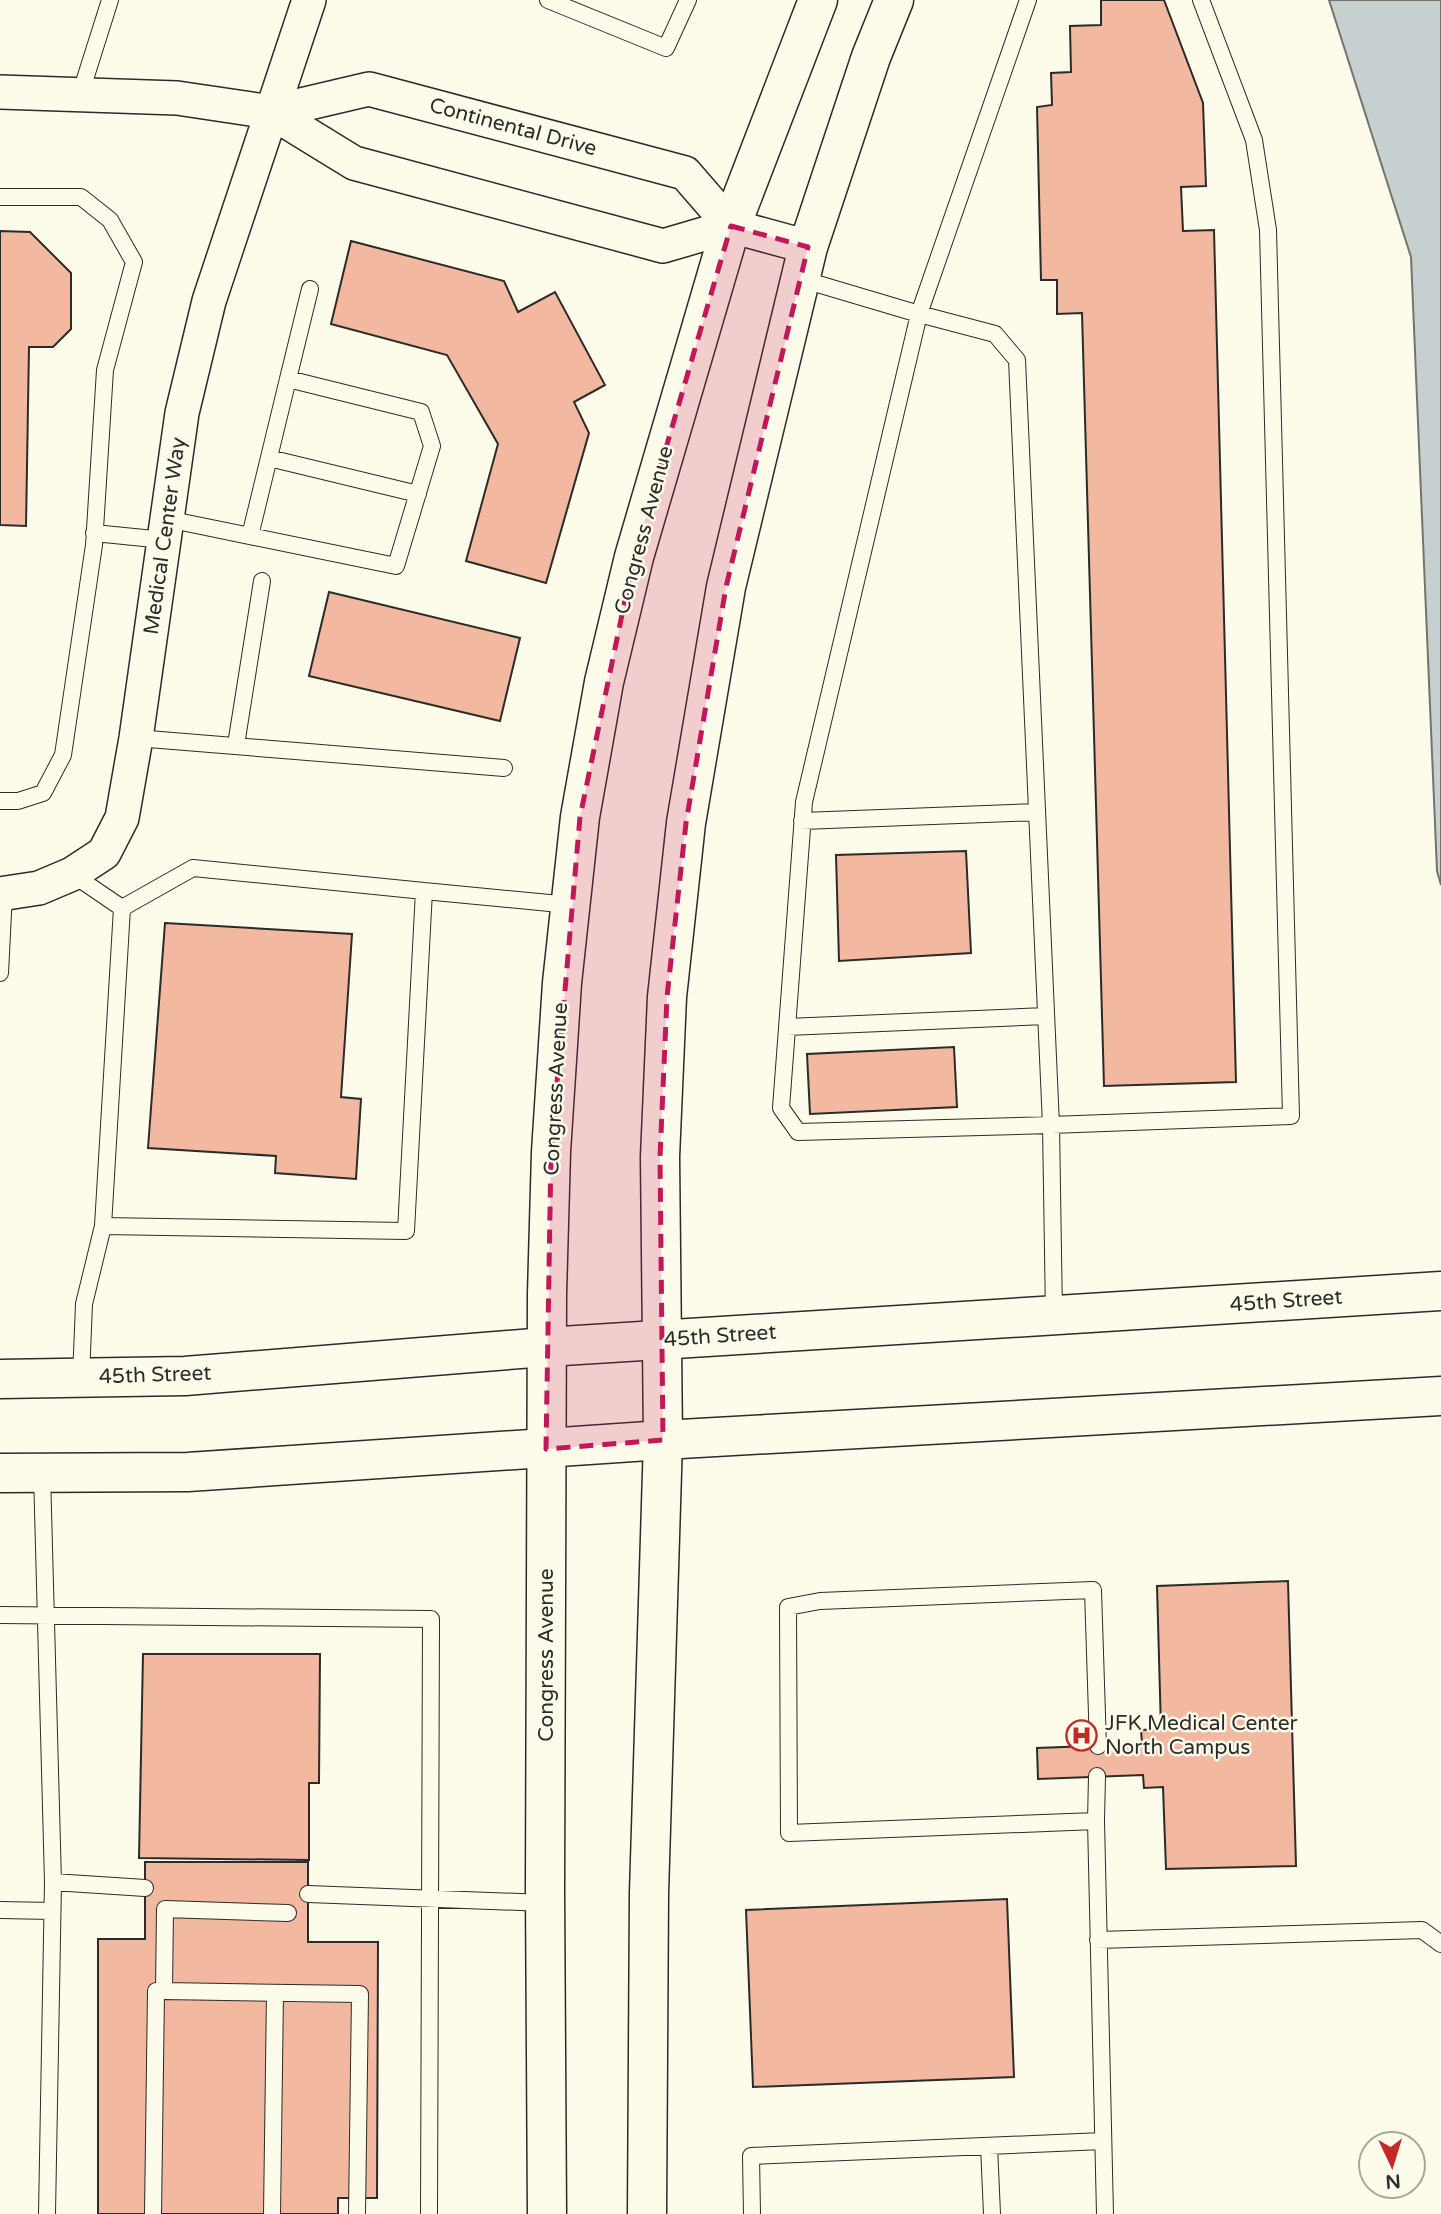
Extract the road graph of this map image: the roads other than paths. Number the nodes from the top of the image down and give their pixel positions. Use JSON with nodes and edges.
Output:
{"nodes":[{"id":1,"x":110,"y":0,"type":"edge"},
{"id":2,"x":309,"y":0,"type":"edge"},
{"id":3,"x":548,"y":0,"type":"edge"},
{"id":4,"x":688,"y":0,"type":"edge"},
{"id":5,"x":818,"y":0,"type":"edge"},
{"id":6,"x":894,"y":0,"type":"edge"},
{"id":7,"x":1028,"y":0,"type":"edge"},
{"id":8,"x":1201,"y":0,"type":"edge"},
{"id":9,"x":0,"y":92,"type":"edge"},
{"id":10,"x":80,"y":95,"type":"junction"},
{"id":11,"x":271,"y":111,"type":"junction"},
{"id":12,"x":0,"y":197,"type":"edge"},
{"id":13,"x":731,"y":226,"type":"junction"},
{"id":14,"x":804,"y":263,"type":"junction"},
{"id":15,"x":310,"y":289,"type":"dead end"},
{"id":16,"x":919,"y":314,"type":"junction"},
{"id":17,"x":288,"y":379,"type":"junction"},
{"id":18,"x":269,"y":458,"type":"junction"},
{"id":19,"x":418,"y":494,"type":"junction"},
{"id":20,"x":165,"y":530,"type":"junction"},
{"id":21,"x":94,"y":533,"type":"junction"},
{"id":22,"x":250,"y":536,"type":"junction"},
{"id":23,"x":262,"y":581,"type":"dead end"},
{"id":24,"x":136,"y":738,"type":"junction"},
{"id":25,"x":236,"y":746,"type":"junction"},
{"id":26,"x":504,"y":768,"type":"dead end"},
{"id":27,"x":0,"y":801,"type":"edge"},
{"id":28,"x":1037,"y":812,"type":"junction"},
{"id":29,"x":802,"y":821,"type":"junction"},
{"id":30,"x":72,"y":874,"type":"junction"},
{"id":31,"x":424,"y":891,"type":"junction"},
{"id":32,"x":2,"y":893,"type":"edge"},
{"id":33,"x":570,"y":905,"type":"junction"},
{"id":34,"x":122,"y":908,"type":"junction"},
{"id":35,"x":0,"y":973,"type":"edge"},
{"id":36,"x":1046,"y":1016,"type":"junction"},
{"id":37,"x":787,"y":1027,"type":"junction"},
{"id":38,"x":1051,"y":1125,"type":"junction"},
{"id":39,"x":103,"y":1226,"type":"junction"},
{"id":40,"x":1441,"y":1292,"type":"edge"},
{"id":41,"x":1054,"y":1315,"type":"junction"},
{"id":42,"x":662,"y":1340,"type":"junction"},
{"id":43,"x":546,"y":1347,"type":"junction"},
{"id":44,"x":81,"y":1377,"type":"junction"},
{"id":45,"x":0,"y":1379,"type":"edge"},
{"id":46,"x":1441,"y":1396,"type":"edge"},
{"id":47,"x":663,"y":1440,"type":"junction"},
{"id":48,"x":546,"y":1449,"type":"junction"},
{"id":49,"x":0,"y":1473,"type":"edge"},
{"id":50,"x":42,"y":1473,"type":"junction"},
{"id":51,"x":0,"y":1615,"type":"edge"},
{"id":52,"x":46,"y":1615,"type":"junction"},
{"id":53,"x":1098,"y":1746,"type":"dead end"},
{"id":54,"x":1097,"y":1776,"type":"dead end"},
{"id":55,"x":1096,"y":1821,"type":"junction"},
{"id":56,"x":53,"y":1882,"type":"junction"},
{"id":57,"x":145,"y":1888,"type":"dead end"},
{"id":58,"x":308,"y":1894,"type":"dead end"},
{"id":59,"x":430,"y":1898,"type":"junction"},
{"id":60,"x":545,"y":1903,"type":"junction"},
{"id":61,"x":0,"y":1910,"type":"edge"},
{"id":62,"x":52,"y":1911,"type":"junction"},
{"id":63,"x":288,"y":1913,"type":"dead end"},
{"id":64,"x":1098,"y":1940,"type":"junction"},
{"id":65,"x":1441,"y":1944,"type":"edge"},
{"id":66,"x":164,"y":1991,"type":"junction"},
{"id":67,"x":275,"y":1993,"type":"junction"},
{"id":68,"x":1103,"y":2141,"type":"junction"},
{"id":69,"x":989,"y":2146,"type":"junction"},
{"id":70,"x":547,"y":2170,"type":"junction"},
{"id":71,"x":47,"y":2214,"type":"edge"},
{"id":72,"x":153,"y":2214,"type":"edge"},
{"id":73,"x":272,"y":2214,"type":"edge"},
{"id":74,"x":357,"y":2214,"type":"edge"},
{"id":75,"x":429,"y":2214,"type":"edge"},
{"id":76,"x":547,"y":2214,"type":"edge"},
{"id":77,"x":557,"y":2214,"type":"edge"},
{"id":78,"x":647,"y":2214,"type":"edge"},
{"id":79,"x":752,"y":2214,"type":"edge"},
{"id":80,"x":992,"y":2214,"type":"edge"},
{"id":81,"x":1105,"y":2214,"type":"edge"}],
"edges":[{"from":1,"to":10,"type":"lane"},
{"from":2,"to":11,"type":"street","name":"Medical Center Way"},
{"from":3,"to":4,"type":"lane"},
{"from":5,"to":13,"type":"street","name":"Congress Avenue"},
{"from":6,"to":14,"type":"street"},
{"from":7,"to":16,"type":"lane"},
{"from":8,"to":38,"type":"lane"},
{"from":9,"to":10,"type":"street","name":"Continental Drive"},
{"from":10,"to":11,"type":"street","name":"Continental Drive"},
{"from":11,"to":13,"type":"street","name":"Continental Drive"},
{"from":11,"to":13,"type":"street","name":"Continental Drive"},
{"from":11,"to":20,"type":"street","name":"Medical Center Way"},
{"from":12,"to":21,"type":"lane"},
{"from":13,"to":14,"type":"street"},
{"from":13,"to":33,"type":"street","name":"Congress Avenue"},
{"from":14,"to":16,"type":"lane"},
{"from":14,"to":42,"type":"street"},
{"from":15,"to":17,"type":"lane"},
{"from":16,"to":28,"type":"lane"},
{"from":16,"to":29,"type":"lane"},
{"from":17,"to":18,"type":"lane"},
{"from":17,"to":19,"type":"lane"},
{"from":18,"to":19,"type":"lane"},
{"from":18,"to":22,"type":"lane"},
{"from":19,"to":22,"type":"lane"},
{"from":20,"to":21,"type":"lane"},
{"from":20,"to":22,"type":"lane"},
{"from":20,"to":24,"type":"street","name":"Medical Center Way"},
{"from":21,"to":27,"type":"lane"},
{"from":23,"to":25,"type":"lane"},
{"from":24,"to":25,"type":"lane"},
{"from":24,"to":30,"type":"street","name":"Medical Center Way"},
{"from":25,"to":26,"type":"lane"},
{"from":28,"to":29,"type":"lane"},
{"from":28,"to":36,"type":"lane"},
{"from":29,"to":37,"type":"lane"},
{"from":30,"to":32,"type":"street","name":"Medical Center Way"},
{"from":30,"to":34,"type":"lane"},
{"from":31,"to":33,"type":"lane"},
{"from":31,"to":34,"type":"lane"},
{"from":31,"to":39,"type":"lane"},
{"from":32,"to":35,"type":"lane"},
{"from":33,"to":43,"type":"street","name":"Congress Avenue"},
{"from":34,"to":39,"type":"lane"},
{"from":36,"to":37,"type":"lane"},
{"from":36,"to":38,"type":"lane"},
{"from":37,"to":38,"type":"lane"},
{"from":38,"to":41,"type":"lane"},
{"from":39,"to":44,"type":"lane"},
{"from":40,"to":41,"type":"street","name":"45th Street"},
{"from":41,"to":42,"type":"street","name":"45th Street"},
{"from":42,"to":43,"type":"street","name":"45th Street"},
{"from":42,"to":47,"type":"street"},
{"from":43,"to":44,"type":"street","name":"45th Street"},
{"from":43,"to":48,"type":"street","name":"Congress Avenue"},
{"from":44,"to":45,"type":"street","name":"45th Street"},
{"from":46,"to":47,"type":"street"},
{"from":47,"to":48,"type":"street"},
{"from":47,"to":78,"type":"street"},
{"from":48,"to":50,"type":"street"},
{"from":48,"to":60,"type":"street","name":"Congress Avenue"},
{"from":49,"to":50,"type":"street"},
{"from":50,"to":52,"type":"lane"},
{"from":51,"to":52,"type":"lane"},
{"from":52,"to":56,"type":"lane"},
{"from":52,"to":59,"type":"lane"},
{"from":53,"to":55,"type":"lane"},
{"from":54,"to":55,"type":"lane"},
{"from":55,"to":64,"type":"lane"},
{"from":56,"to":57,"type":"lane"},
{"from":56,"to":62,"type":"lane"},
{"from":58,"to":59,"type":"lane"},
{"from":59,"to":60,"type":"lane"},
{"from":59,"to":75,"type":"lane"},
{"from":60,"to":70,"type":"street","name":"Congress Avenue"},
{"from":61,"to":62,"type":"lane"},
{"from":62,"to":71,"type":"lane"},
{"from":63,"to":66,"type":"lane"},
{"from":64,"to":65,"type":"lane"},
{"from":64,"to":68,"type":"lane"},
{"from":66,"to":67,"type":"lane"},
{"from":66,"to":72,"type":"lane"},
{"from":67,"to":73,"type":"lane"},
{"from":67,"to":74,"type":"lane"},
{"from":68,"to":69,"type":"lane"},
{"from":68,"to":81,"type":"lane"},
{"from":69,"to":79,"type":"lane"},
{"from":69,"to":80,"type":"lane"},
{"from":70,"to":76,"type":"street","name":"Congress Avenue"},
{"from":70,"to":77,"type":"street"}]}
